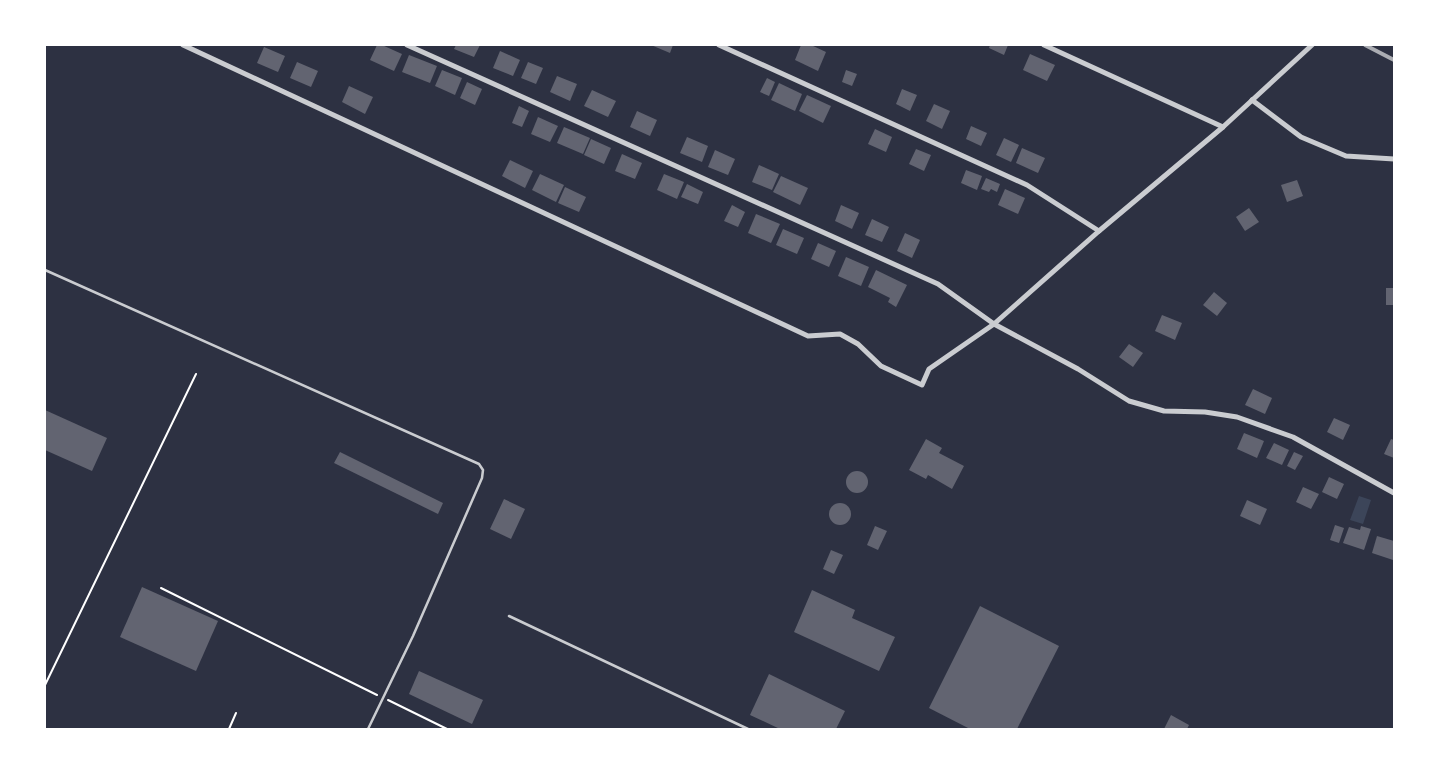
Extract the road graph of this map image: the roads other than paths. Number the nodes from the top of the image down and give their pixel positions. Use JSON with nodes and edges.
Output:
{"nodes":[{"id":1,"x":183,"y":45,"type":"edge"},
{"id":2,"x":407,"y":45,"type":"edge"},
{"id":3,"x":719,"y":45,"type":"edge"},
{"id":4,"x":1044,"y":45,"type":"edge"},
{"id":5,"x":1312,"y":45,"type":"edge"},
{"id":6,"x":1252,"y":100,"type":"junction"},
{"id":7,"x":1223,"y":127,"type":"junction"},
{"id":8,"x":1394,"y":159,"type":"edge"},
{"id":9,"x":1099,"y":231,"type":"junction"},
{"id":10,"x":45,"y":270,"type":"edge"},
{"id":11,"x":994,"y":324,"type":"junction"},
{"id":12,"x":1394,"y":493,"type":"edge"},
{"id":13,"x":509,"y":616,"type":"dead end"},
{"id":14,"x":368,"y":729,"type":"edge"},
{"id":15,"x":748,"y":729,"type":"edge"}],
"edges":[{"from":1,"to":11,"type":"street"},
{"from":2,"to":11,"type":"street"},
{"from":3,"to":9,"type":"street"},
{"from":4,"to":7,"type":"street"},
{"from":5,"to":6,"type":"street"},
{"from":6,"to":7,"type":"street"},
{"from":6,"to":8,"type":"street"},
{"from":7,"to":9,"type":"street"},
{"from":9,"to":11,"type":"street"},
{"from":10,"to":14,"type":"lane"},
{"from":11,"to":12,"type":"street"},
{"from":13,"to":15,"type":"lane"}]}
